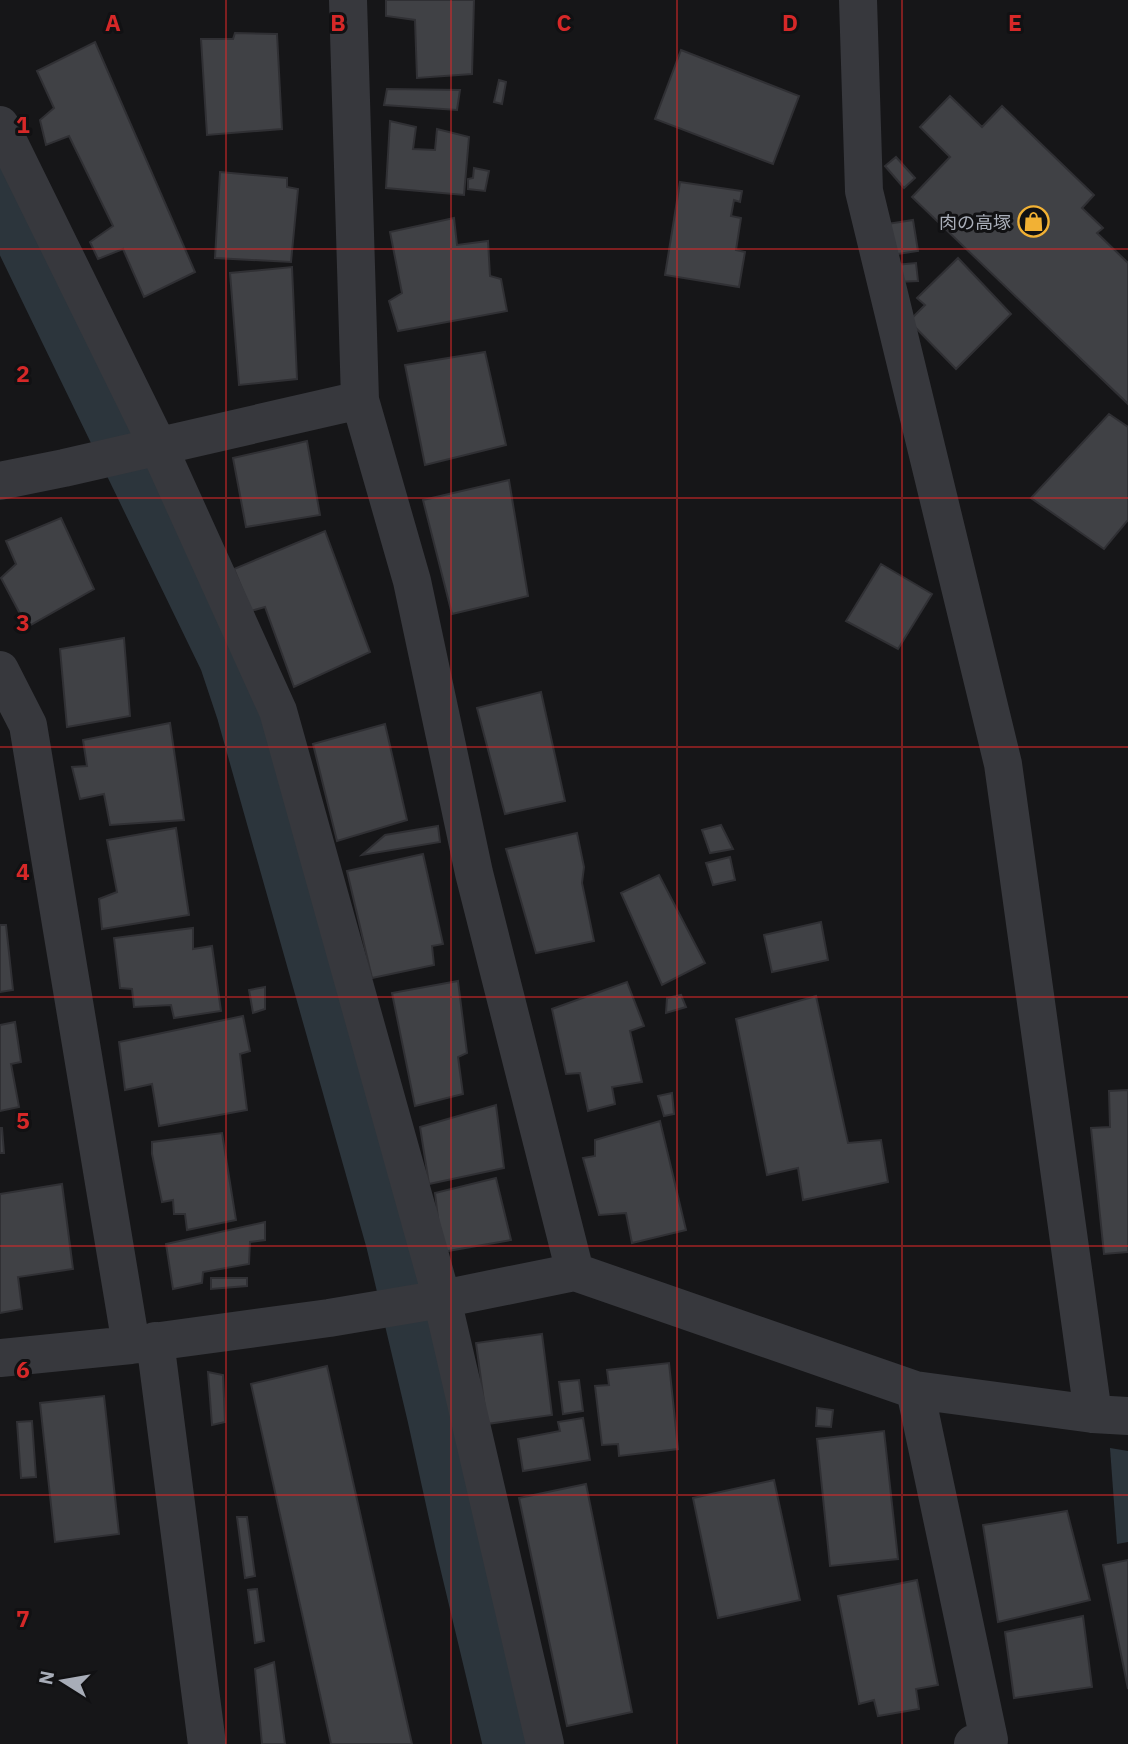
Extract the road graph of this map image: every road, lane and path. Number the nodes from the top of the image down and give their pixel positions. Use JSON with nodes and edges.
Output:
{"nodes":[{"id":1,"x":348,"y":0,"type":"edge"},
{"id":2,"x":858,"y":0,"type":"edge"},
{"id":3,"x":0,"y":125,"type":"edge"},
{"id":4,"x":360,"y":400,"type":"junction"},
{"id":5,"x":158,"y":446,"type":"junction"},
{"id":6,"x":0,"y":481,"type":"edge"},
{"id":7,"x":0,"y":670,"type":"edge"},
{"id":8,"x":575,"y":1272,"type":"junction"},
{"id":9,"x":442,"y":1299,"type":"junction"},
{"id":10,"x":143,"y":1343,"type":"junction"},
{"id":11,"x":0,"y":1358,"type":"edge"},
{"id":12,"x":915,"y":1390,"type":"junction"},
{"id":13,"x":1111,"y":1415,"type":"edge"},
{"id":14,"x":207,"y":1744,"type":"edge"},
{"id":15,"x":545,"y":1744,"type":"edge"},
{"id":16,"x":973,"y":1744,"type":"edge"}],
"edges":[{"from":1,"to":4,"type":"street"},
{"from":2,"to":13,"type":"street"},
{"from":3,"to":5,"type":"street"},
{"from":4,"to":5,"type":"street"},
{"from":4,"to":8,"type":"street"},
{"from":5,"to":6,"type":"street"},
{"from":5,"to":9,"type":"street"},
{"from":7,"to":10,"type":"street"},
{"from":8,"to":9,"type":"street"},
{"from":8,"to":12,"type":"street"},
{"from":9,"to":10,"type":"street"},
{"from":9,"to":15,"type":"street"},
{"from":10,"to":11,"type":"street"},
{"from":10,"to":14,"type":"street"},
{"from":12,"to":13,"type":"street"},
{"from":12,"to":16,"type":"street"}]}
